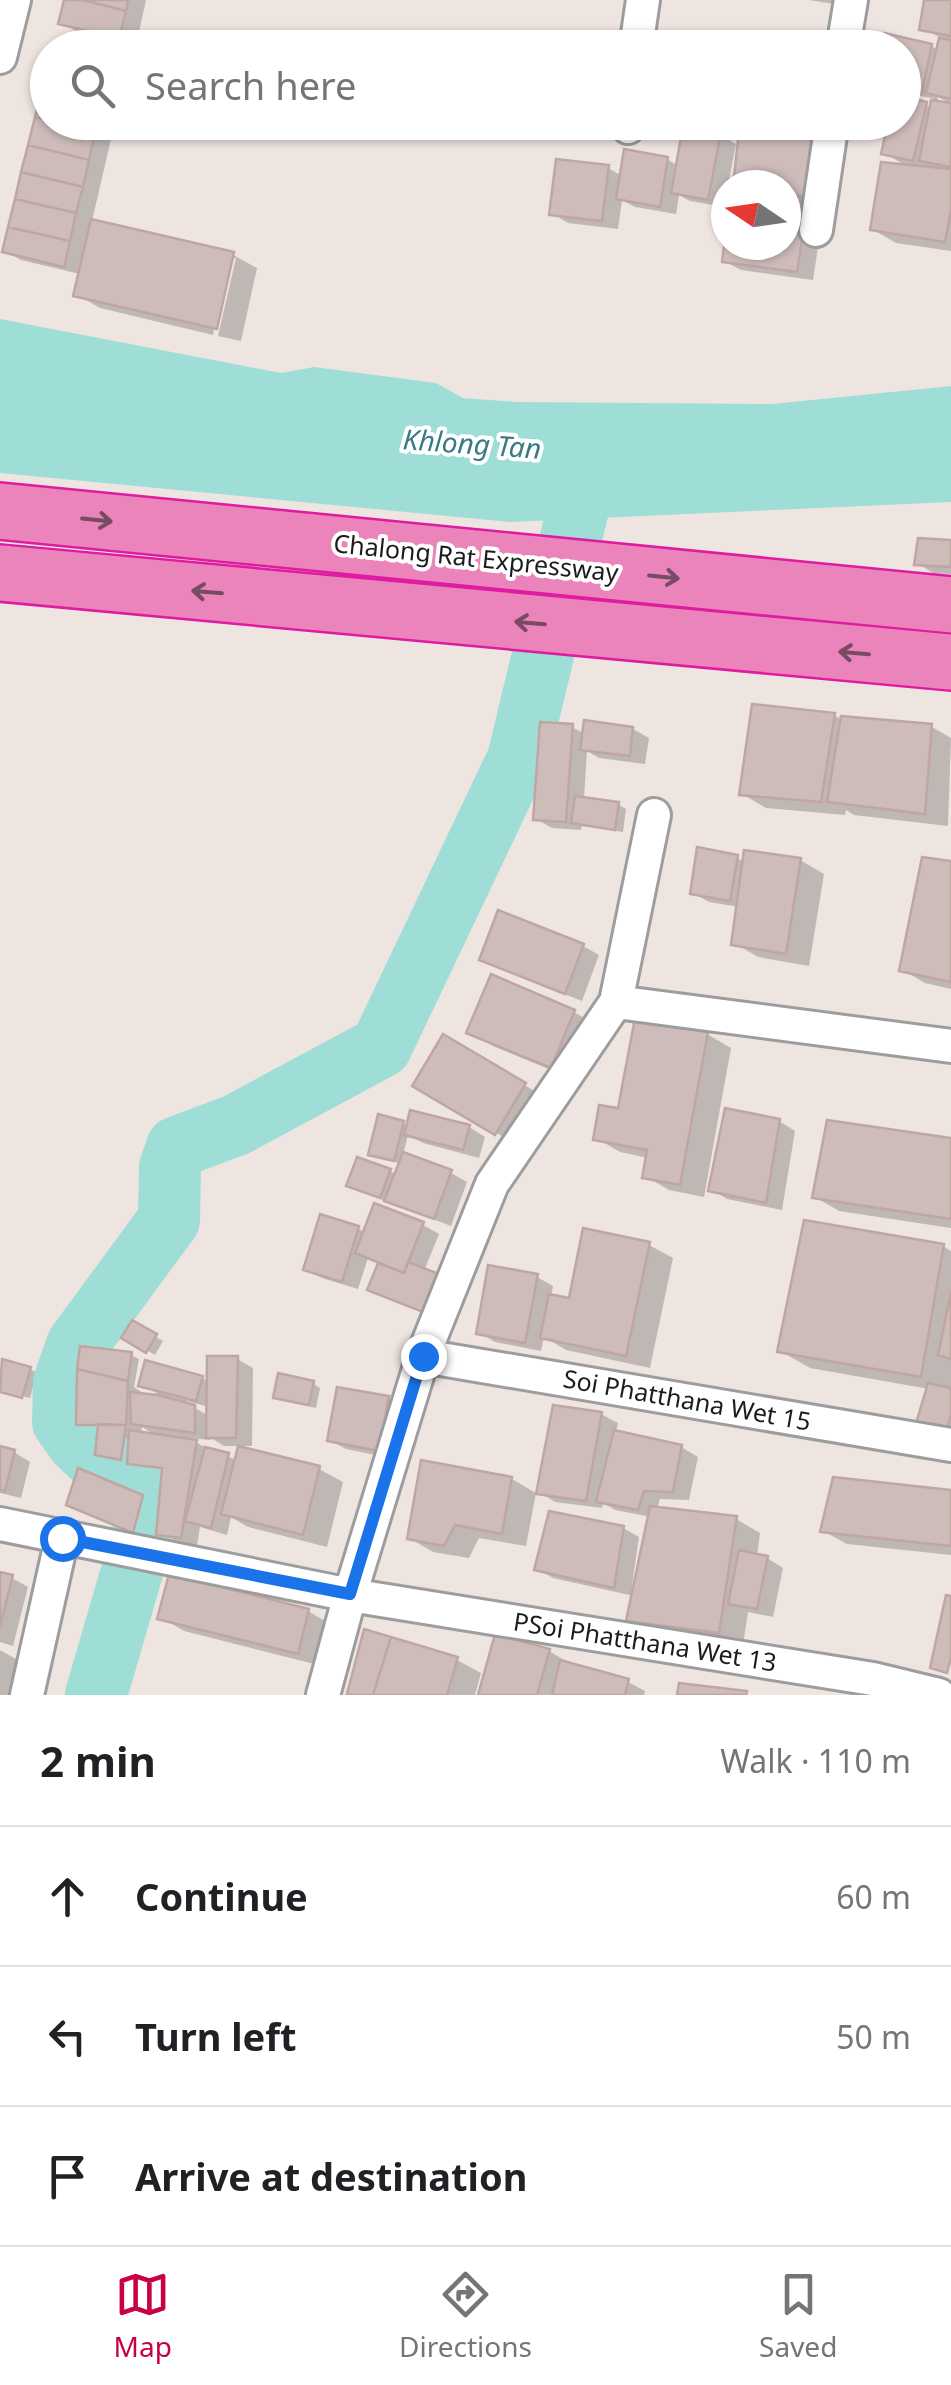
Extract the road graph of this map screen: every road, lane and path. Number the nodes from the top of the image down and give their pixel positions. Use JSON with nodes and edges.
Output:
{"nodes":[{"id":1,"x":14,"y":0,"type":"edge"},
{"id":2,"x":643,"y":0,"type":"edge"},
{"id":3,"x":850,"y":0,"type":"edge"},
{"id":4,"x":639,"y":30,"type":"edge"},
{"id":5,"x":846,"y":30,"type":"edge"},
{"id":6,"x":0,"y":57,"type":"edge"},
{"id":7,"x":829,"y":140,"type":"edge"},
{"id":8,"x":816,"y":230,"type":"dead end"},
{"id":9,"x":0,"y":511,"type":"edge"},
{"id":10,"x":0,"y":573,"type":"edge"},
{"id":11,"x":951,"y":605,"type":"edge"},
{"id":12,"x":951,"y":662,"type":"edge"},
{"id":13,"x":654,"y":816,"type":"dead end"},
{"id":14,"x":616,"y":1002,"type":"junction"},
{"id":15,"x":951,"y":1046,"type":"edge"},
{"id":16,"x":423,"y":1356,"type":"junction"},
{"id":17,"x":951,"y":1445,"type":"edge"},
{"id":18,"x":0,"y":1524,"type":"edge"},
{"id":19,"x":78,"y":1541,"type":"junction"},
{"id":20,"x":350,"y":1594,"type":"junction"},
{"id":21,"x":27,"y":1695,"type":"edge"},
{"id":22,"x":323,"y":1695,"type":"edge"},
{"id":23,"x":939,"y":1695,"type":"edge"}],
"edges":[{"from":1,"to":6,"type":"street"},
{"from":2,"to":4,"type":"street"},
{"from":3,"to":5,"type":"street"},
{"from":7,"to":8,"type":"street"},
{"from":9,"to":11,"type":"highway","name":"Chalong Rat Expressway","one_way":true},
{"from":12,"to":10,"type":"highway","one_way":true},
{"from":13,"to":14,"type":"street"},
{"from":14,"to":15,"type":"street"},
{"from":14,"to":16,"type":"street"},
{"from":16,"to":17,"type":"street","name":"Soi Phatthana Wet 15"},
{"from":16,"to":20,"type":"street"},
{"from":18,"to":19,"type":"street","name":"PSoi Phatthana Wet 13"},
{"from":19,"to":20,"type":"street","name":"PSoi Phatthana Wet 13"},
{"from":19,"to":21,"type":"street"},
{"from":20,"to":22,"type":"street"},
{"from":20,"to":23,"type":"street","name":"PSoi Phatthana Wet 13"}]}
